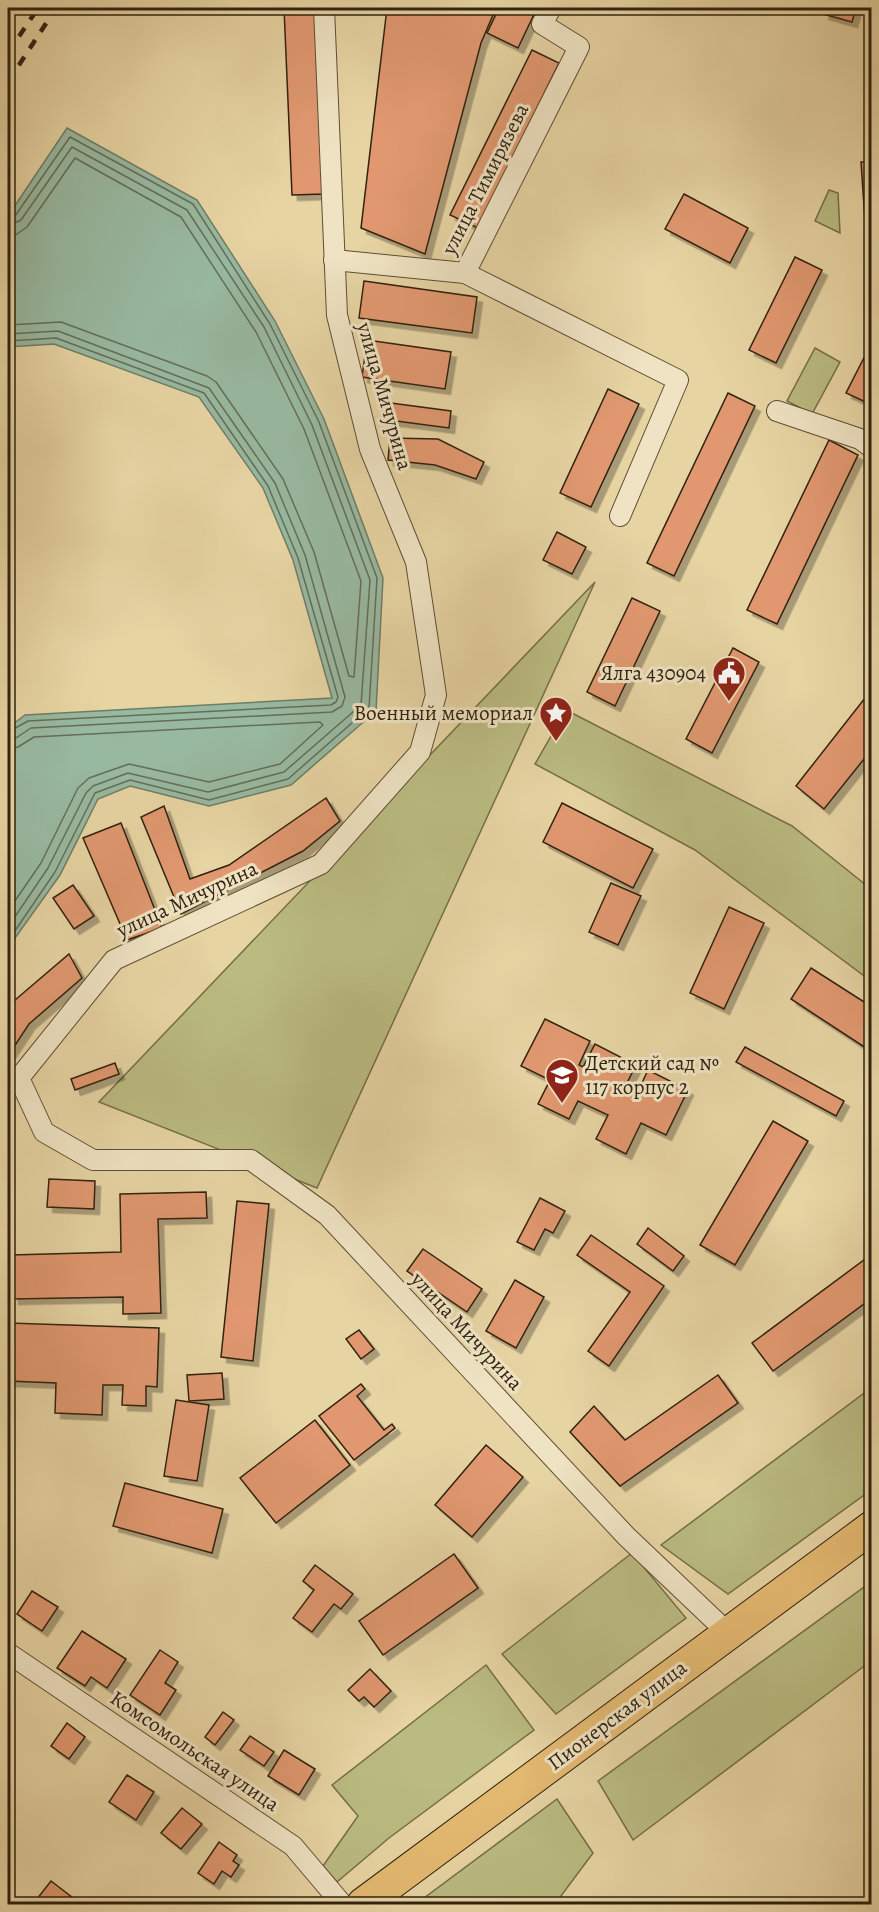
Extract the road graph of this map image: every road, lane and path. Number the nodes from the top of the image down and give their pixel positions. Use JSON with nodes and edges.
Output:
{"nodes":[{"id":1,"x":324,"y":8,"type":"edge"},
{"id":2,"x":551,"y":8,"type":"edge"},
{"id":3,"x":334,"y":260,"type":"junction"},
{"id":4,"x":465,"y":273,"type":"junction"},
{"id":5,"x":777,"y":411,"type":"dead end"},
{"id":6,"x":872,"y":448,"type":"edge"},
{"id":7,"x":620,"y":516,"type":"dead end"},
{"id":8,"x":872,"y":1527,"type":"edge"},
{"id":9,"x":728,"y":1633,"type":"junction"},
{"id":10,"x":8,"y":1653,"type":"edge"},
{"id":11,"x":342,"y":1905,"type":"edge"},
{"id":12,"x":363,"y":1905,"type":"edge"}],
"edges":[{"from":1,"to":3,"type":"street","name":"улица Мичурина"},
{"from":2,"to":4,"type":"street","name":"улица Тимирязева"},
{"from":3,"to":4,"type":"street","name":"улица Тимирязева"},
{"from":3,"to":9,"type":"street","name":"улица Мичурина"},
{"from":4,"to":7,"type":"street"},
{"from":5,"to":6,"type":"street"},
{"from":8,"to":9,"type":"main road","name":"Пионерская улица"},
{"from":9,"to":12,"type":"main road","name":"Пионерская улица"},
{"from":10,"to":11,"type":"street","name":"Комсомольская улица"}]}
